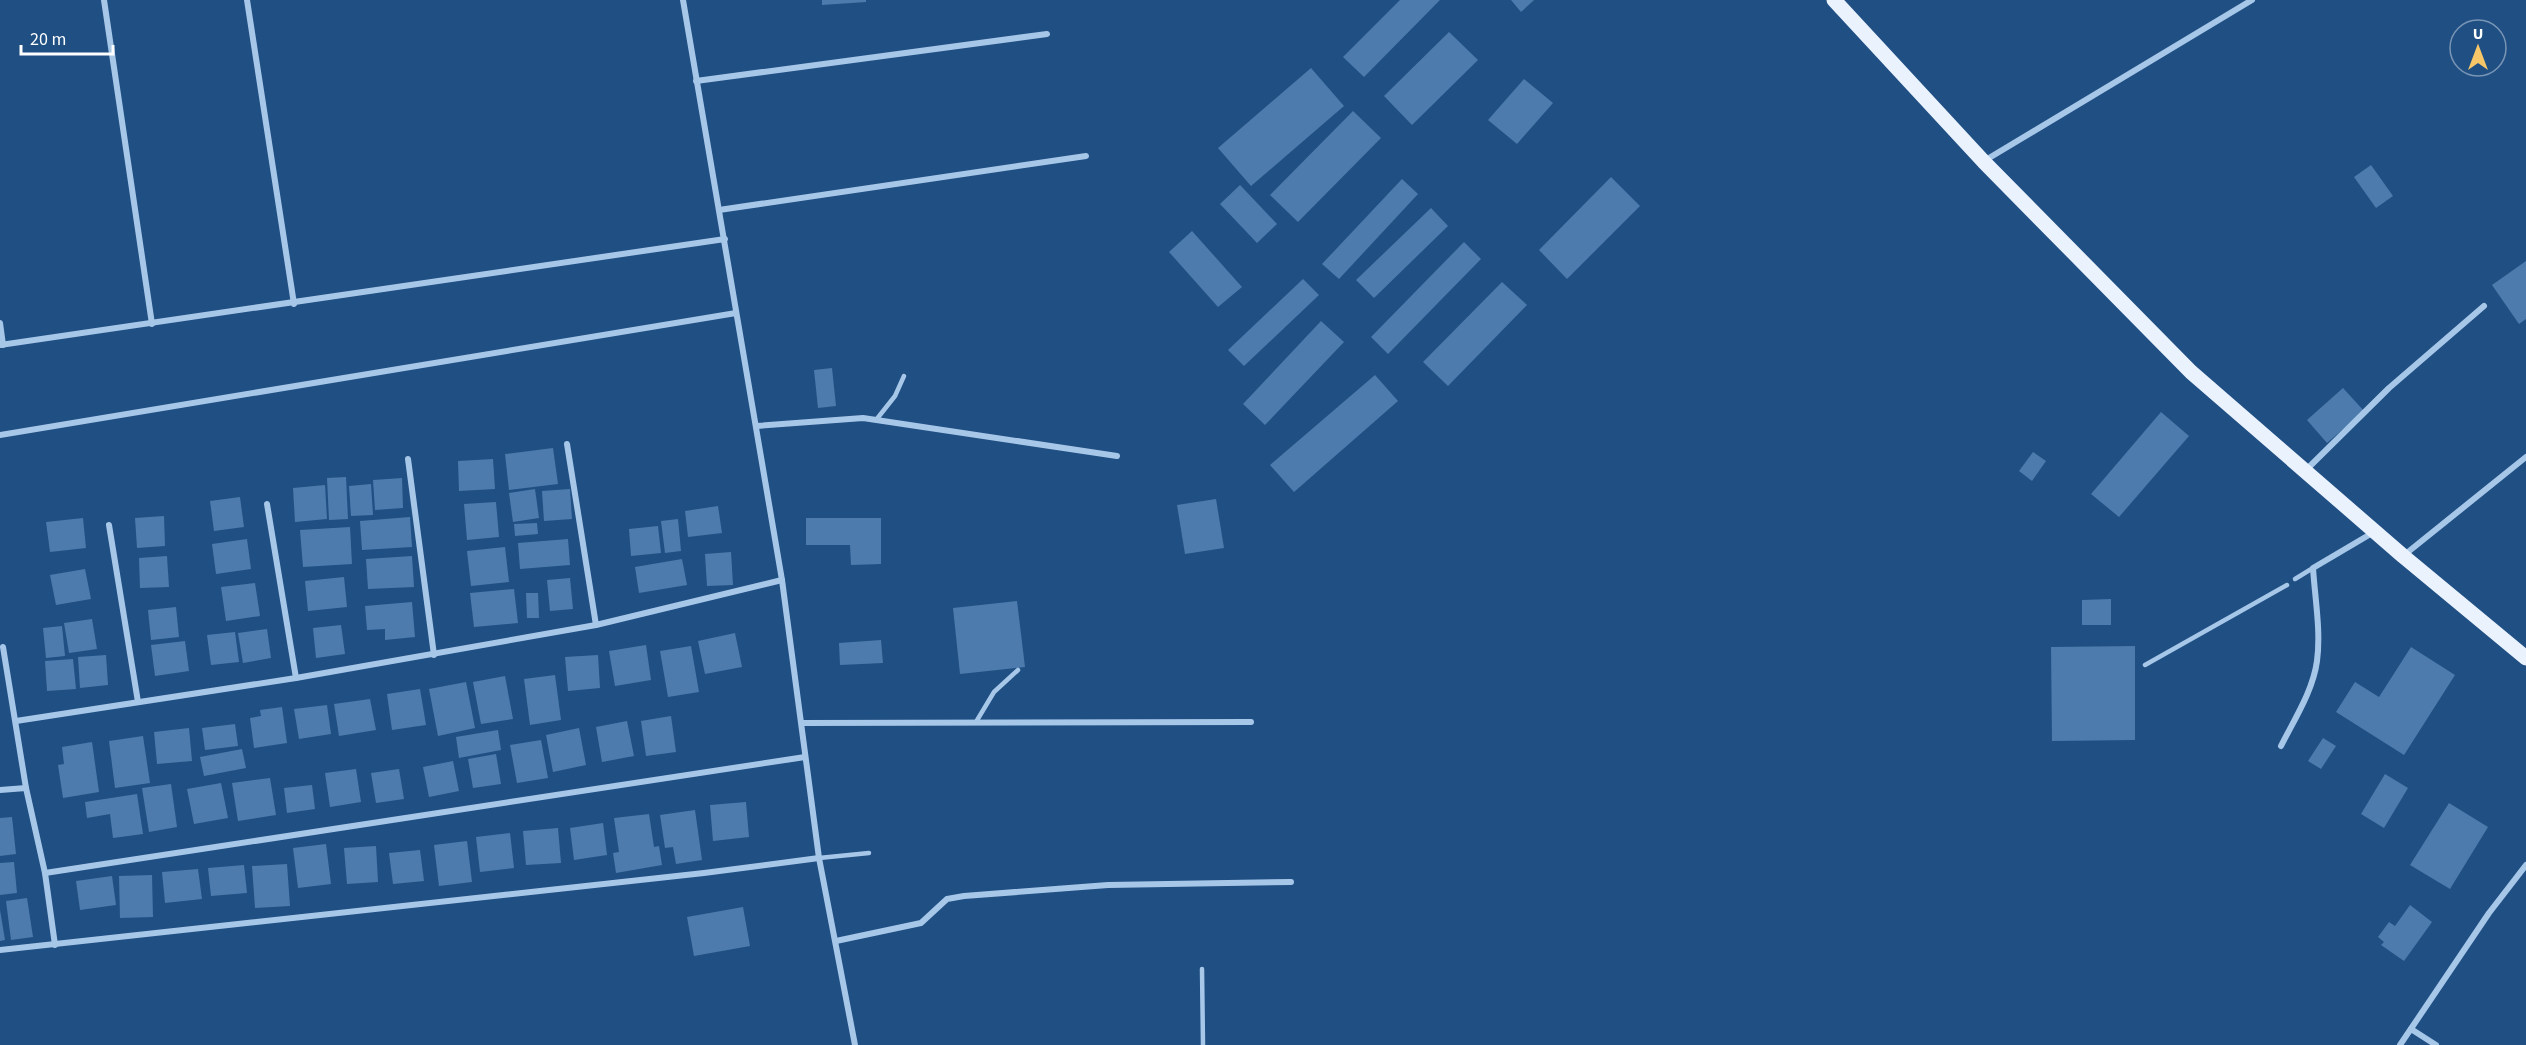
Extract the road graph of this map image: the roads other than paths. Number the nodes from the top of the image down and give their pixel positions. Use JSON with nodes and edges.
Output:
{"nodes":[{"id":1,"x":104,"y":0,"type":"edge"},
{"id":2,"x":247,"y":0,"type":"edge"},
{"id":3,"x":683,"y":0,"type":"edge"},
{"id":4,"x":1834,"y":0,"type":"edge"},
{"id":5,"x":2252,"y":0,"type":"edge"},
{"id":6,"x":1047,"y":34,"type":"dead end"},
{"id":7,"x":696,"y":81,"type":"junction"},
{"id":8,"x":1086,"y":156,"type":"dead end"},
{"id":9,"x":1984,"y":162,"type":"junction"},
{"id":10,"x":719,"y":210,"type":"junction"},
{"id":11,"x":724,"y":240,"type":"junction"},
{"id":12,"x":294,"y":304,"type":"junction"},
{"id":13,"x":2484,"y":306,"type":"dead end"},
{"id":14,"x":736,"y":314,"type":"junction"},
{"id":15,"x":0,"y":323,"type":"edge"},
{"id":16,"x":152,"y":324,"type":"junction"},
{"id":17,"x":2,"y":345,"type":"edge"},
{"id":18,"x":904,"y":376,"type":"dead end"},
{"id":19,"x":876,"y":420,"type":"junction"},
{"id":20,"x":756,"y":426,"type":"junction"},
{"id":21,"x":0,"y":435,"type":"edge"},
{"id":22,"x":567,"y":444,"type":"dead end"},
{"id":23,"x":1117,"y":456,"type":"dead end"},
{"id":24,"x":2526,"y":457,"type":"edge"},
{"id":25,"x":408,"y":459,"type":"dead end"},
{"id":26,"x":2305,"y":471,"type":"junction"},
{"id":27,"x":267,"y":504,"type":"dead end"},
{"id":28,"x":109,"y":525,"type":"dead end"},
{"id":29,"x":2374,"y":532,"type":"junction"},
{"id":30,"x":2403,"y":556,"type":"junction"},
{"id":31,"x":2313,"y":568,"type":"junction"},
{"id":32,"x":2295,"y":579,"type":"dead end"},
{"id":33,"x":782,"y":580,"type":"junction"},
{"id":34,"x":2287,"y":585,"type":"dead end"},
{"id":35,"x":596,"y":625,"type":"junction"},
{"id":36,"x":3,"y":647,"type":"dead end"},
{"id":37,"x":434,"y":655,"type":"junction"},
{"id":38,"x":2526,"y":658,"type":"edge"},
{"id":39,"x":2145,"y":664,"type":"dead end"},
{"id":40,"x":1018,"y":670,"type":"dead end"},
{"id":41,"x":296,"y":678,"type":"junction"},
{"id":42,"x":138,"y":702,"type":"junction"},
{"id":43,"x":16,"y":721,"type":"junction"},
{"id":44,"x":976,"y":722,"type":"junction"},
{"id":45,"x":1251,"y":722,"type":"dead end"},
{"id":46,"x":802,"y":723,"type":"junction"},
{"id":47,"x":2281,"y":746,"type":"dead end"},
{"id":48,"x":806,"y":757,"type":"junction"},
{"id":49,"x":26,"y":788,"type":"junction"},
{"id":50,"x":0,"y":790,"type":"edge"},
{"id":51,"x":869,"y":853,"type":"dead end"},
{"id":52,"x":819,"y":858,"type":"junction"},
{"id":53,"x":2526,"y":865,"type":"edge"},
{"id":54,"x":45,"y":873,"type":"junction"},
{"id":55,"x":1291,"y":882,"type":"dead end"},
{"id":56,"x":836,"y":941,"type":"junction"},
{"id":57,"x":55,"y":945,"type":"junction"},
{"id":58,"x":0,"y":950,"type":"edge"},
{"id":59,"x":1202,"y":969,"type":"dead end"},
{"id":60,"x":2411,"y":1029,"type":"junction"},
{"id":61,"x":855,"y":1045,"type":"edge"},
{"id":62,"x":1203,"y":1045,"type":"edge"},
{"id":63,"x":2400,"y":1045,"type":"edge"},
{"id":64,"x":2436,"y":1045,"type":"edge"}],
"edges":[{"from":1,"to":16,"type":"street"},
{"from":2,"to":12,"type":"street"},
{"from":3,"to":7,"type":"street"},
{"from":4,"to":9,"type":"main road"},
{"from":5,"to":9,"type":"street"},
{"from":6,"to":7,"type":"street"},
{"from":7,"to":10,"type":"street"},
{"from":8,"to":10,"type":"street"},
{"from":9,"to":26,"type":"main road"},
{"from":10,"to":11,"type":"street"},
{"from":11,"to":12,"type":"street"},
{"from":11,"to":14,"type":"street"},
{"from":12,"to":16,"type":"street"},
{"from":13,"to":26,"type":"street"},
{"from":14,"to":20,"type":"street"},
{"from":14,"to":21,"type":"street"},
{"from":15,"to":17,"type":"street"},
{"from":16,"to":17,"type":"street"},
{"from":18,"to":19,"type":"lane"},
{"from":19,"to":20,"type":"street"},
{"from":19,"to":23,"type":"street"},
{"from":20,"to":33,"type":"street"},
{"from":22,"to":35,"type":"street"},
{"from":24,"to":30,"type":"street"},
{"from":25,"to":37,"type":"street"},
{"from":26,"to":29,"type":"main road"},
{"from":27,"to":41,"type":"street"},
{"from":28,"to":42,"type":"street"},
{"from":29,"to":30,"type":"main road"},
{"from":29,"to":31,"type":"street"},
{"from":30,"to":38,"type":"main road"},
{"from":31,"to":32,"type":"lane"},
{"from":31,"to":47,"type":"street"},
{"from":33,"to":35,"type":"street"},
{"from":33,"to":46,"type":"street"},
{"from":34,"to":39,"type":"lane"},
{"from":35,"to":37,"type":"street"},
{"from":36,"to":43,"type":"street"},
{"from":37,"to":41,"type":"street"},
{"from":40,"to":44,"type":"lane"},
{"from":41,"to":42,"type":"street"},
{"from":42,"to":43,"type":"street"},
{"from":43,"to":49,"type":"street"},
{"from":44,"to":45,"type":"street"},
{"from":44,"to":46,"type":"street"},
{"from":46,"to":48,"type":"street"},
{"from":48,"to":52,"type":"street"},
{"from":48,"to":54,"type":"street"},
{"from":49,"to":50,"type":"street"},
{"from":49,"to":54,"type":"street"},
{"from":51,"to":52,"type":"lane"},
{"from":52,"to":56,"type":"street"},
{"from":52,"to":57,"type":"street"},
{"from":53,"to":60,"type":"street"},
{"from":54,"to":57,"type":"street"},
{"from":55,"to":56,"type":"street"},
{"from":56,"to":61,"type":"street"},
{"from":57,"to":58,"type":"street"},
{"from":59,"to":62,"type":"lane"},
{"from":60,"to":63,"type":"street"},
{"from":60,"to":64,"type":"street"}]}
